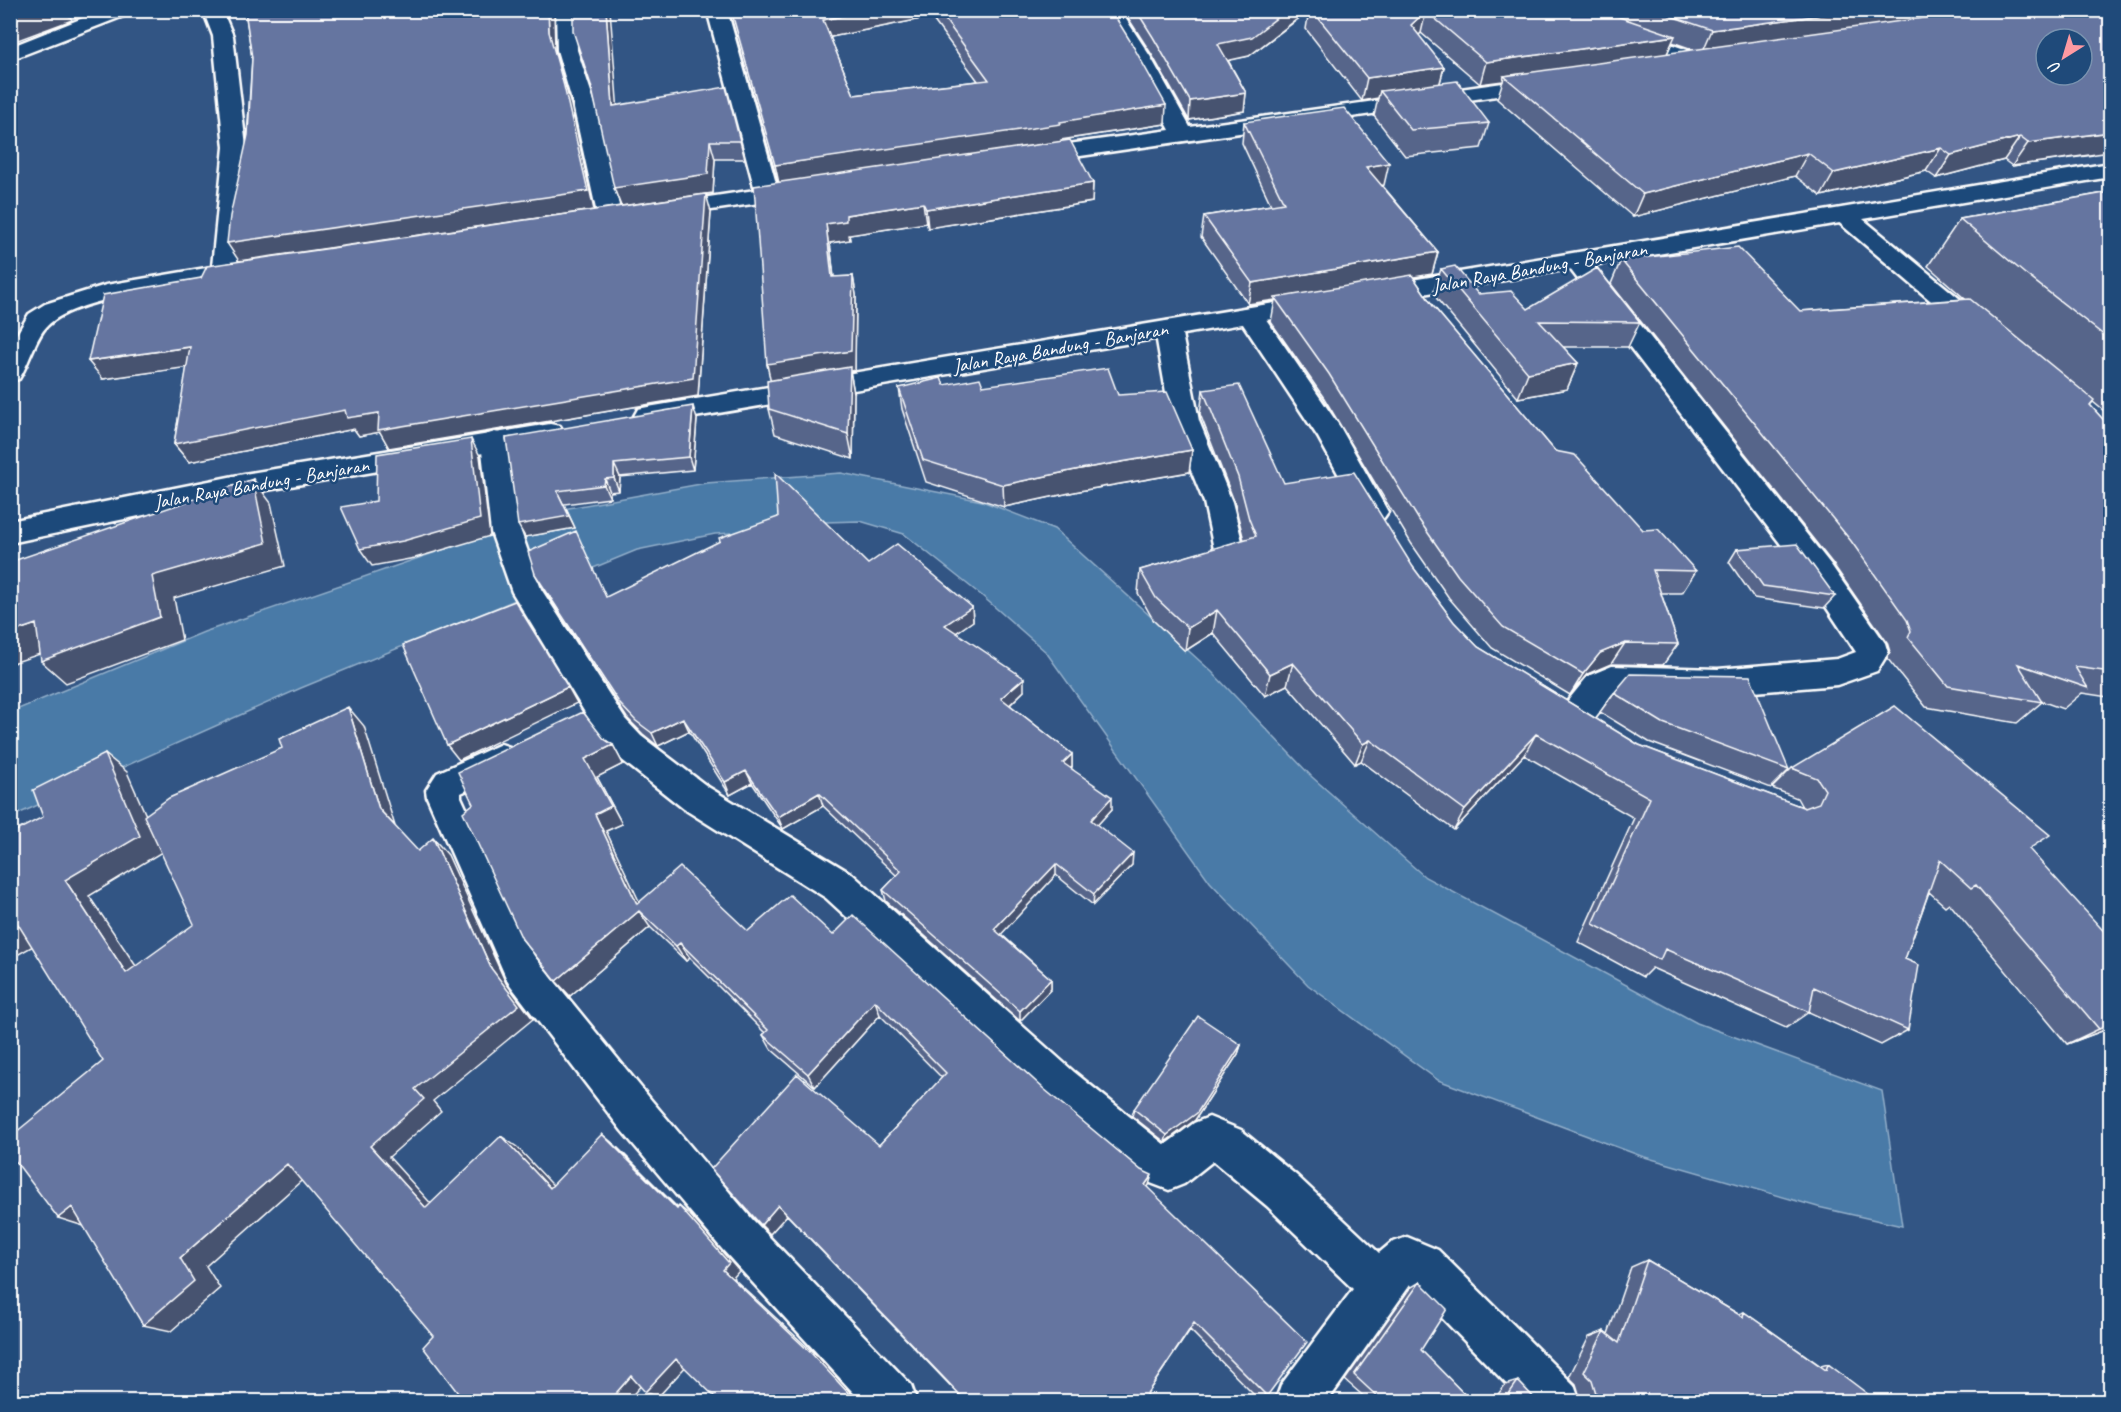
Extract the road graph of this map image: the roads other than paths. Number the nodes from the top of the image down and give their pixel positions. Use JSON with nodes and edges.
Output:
{"nodes":[{"id":1,"x":122,"y":10,"type":"edge"},
{"id":2,"x":212,"y":10,"type":"edge"},
{"id":3,"x":717,"y":10,"type":"edge"},
{"id":4,"x":1110,"y":10,"type":"edge"},
{"id":5,"x":1551,"y":10,"type":"edge"},
{"id":6,"x":1617,"y":10,"type":"edge"},
{"id":7,"x":572,"y":11,"type":"edge"},
{"id":8,"x":1645,"y":42,"type":"junction"},
{"id":9,"x":10,"y":54,"type":"edge"},
{"id":10,"x":1724,"y":58,"type":"edge"},
{"id":11,"x":1701,"y":61,"type":"junction"},
{"id":12,"x":1654,"y":68,"type":"edge"},
{"id":13,"x":1560,"y":81,"type":"edge"},
{"id":14,"x":1183,"y":134,"type":"junction"},
{"id":15,"x":1007,"y":160,"type":"edge"},
{"id":16,"x":2110,"y":170,"type":"edge"},
{"id":17,"x":820,"y":187,"type":"edge"},
{"id":18,"x":768,"y":195,"type":"junction"},
{"id":19,"x":1844,"y":215,"type":"junction"},
{"id":20,"x":1576,"y":260,"type":"junction"},
{"id":21,"x":268,"y":267,"type":"edge"},
{"id":22,"x":224,"y":273,"type":"junction"},
{"id":23,"x":1413,"y":288,"type":"junction"},
{"id":24,"x":1431,"y":313,"type":"edge"},
{"id":25,"x":1250,"y":315,"type":"junction"},
{"id":26,"x":1168,"y":329,"type":"junction"},
{"id":27,"x":2000,"y":346,"type":"edge"},
{"id":28,"x":10,"y":374,"type":"edge"},
{"id":29,"x":625,"y":420,"type":"edge"},
{"id":30,"x":578,"y":428,"type":"edge"},
{"id":31,"x":495,"y":442,"type":"junction"},
{"id":32,"x":1384,"y":531,"type":"edge"},
{"id":33,"x":10,"y":532,"type":"edge"},
{"id":34,"x":1229,"y":549,"type":"edge"},
{"id":35,"x":1605,"y":736,"type":"edge"},
{"id":36,"x":529,"y":744,"type":"edge"},
{"id":37,"x":1382,"y":1286,"type":"junction"},
{"id":38,"x":894,"y":1401,"type":"edge"},
{"id":39,"x":1298,"y":1401,"type":"edge"},
{"id":40,"x":1557,"y":1401,"type":"edge"}],
"edges":[{"from":1,"to":9,"type":"street"},
{"from":2,"to":22,"type":"street"},
{"from":3,"to":18,"type":"street"},
{"from":4,"to":14,"type":"street"},
{"from":5,"to":8,"type":"street"},
{"from":6,"to":8,"type":"street"},
{"from":7,"to":18,"type":"street"},
{"from":8,"to":11,"type":"street"},
{"from":10,"to":11,"type":"street"},
{"from":11,"to":12,"type":"street"},
{"from":13,"to":14,"type":"street"},
{"from":14,"to":15,"type":"street"},
{"from":16,"to":19,"type":"street","name":"Jalan Raya Bandung - Banjaran"},
{"from":17,"to":18,"type":"street"},
{"from":19,"to":20,"type":"street","name":"Jalan Raya Bandung - Banjaran"},
{"from":19,"to":27,"type":"street"},
{"from":20,"to":23,"type":"street","name":"Jalan Raya Bandung - Banjaran"},
{"from":20,"to":35,"type":"street"},
{"from":21,"to":22,"type":"street"},
{"from":22,"to":28,"type":"street"},
{"from":23,"to":24,"type":"street"},
{"from":23,"to":25,"type":"street","name":"Jalan Raya Bandung - Banjaran"},
{"from":25,"to":26,"type":"street","name":"Jalan Raya Bandung - Banjaran"},
{"from":25,"to":32,"type":"street"},
{"from":26,"to":29,"type":"street","name":"Jalan Raya Bandung - Banjaran"},
{"from":26,"to":34,"type":"street"},
{"from":30,"to":31,"type":"street","name":"Jalan Raya Bandung - Banjaran"},
{"from":31,"to":33,"type":"street","name":"Jalan Raya Bandung - Banjaran"},
{"from":31,"to":37,"type":"street"},
{"from":36,"to":38,"type":"street"},
{"from":37,"to":39,"type":"street"},
{"from":37,"to":40,"type":"street"}]}
